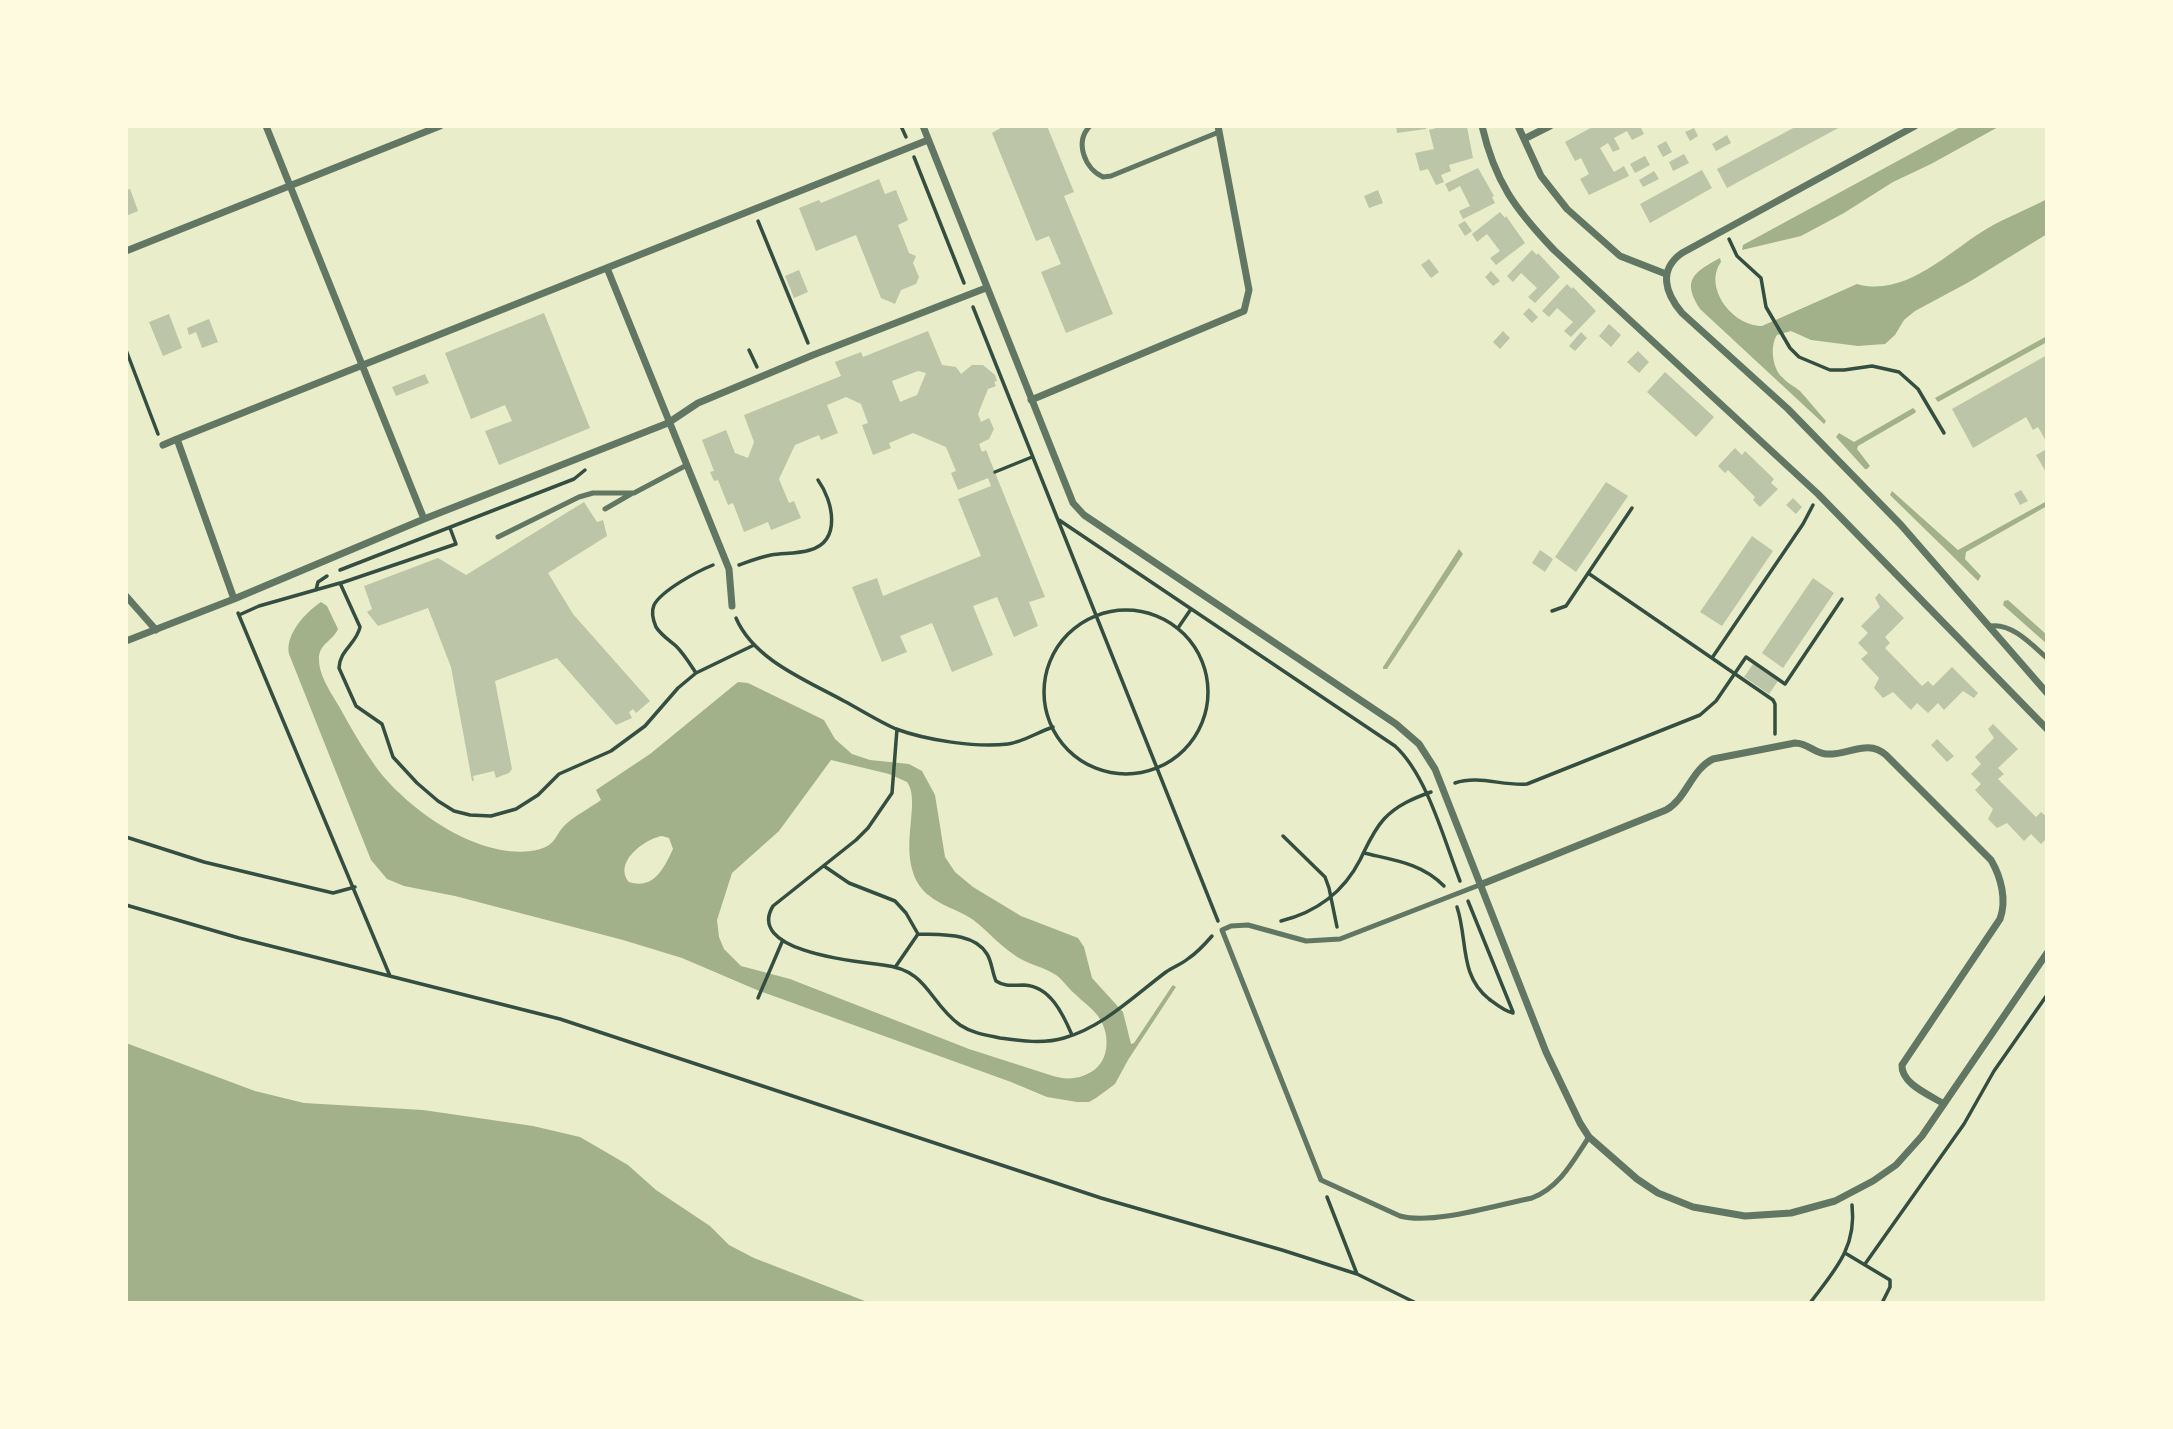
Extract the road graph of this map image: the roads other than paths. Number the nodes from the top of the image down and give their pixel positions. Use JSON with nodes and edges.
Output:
{"nodes":[{"id":1,"x":266,"y":126,"type":"edge"},
{"id":2,"x":440,"y":126,"type":"edge"},
{"id":3,"x":923,"y":126,"type":"edge"},
{"id":4,"x":1090,"y":126,"type":"edge"},
{"id":5,"x":1482,"y":126,"type":"edge"},
{"id":6,"x":1518,"y":126,"type":"edge"},
{"id":7,"x":1549,"y":126,"type":"edge"},
{"id":8,"x":1915,"y":126,"type":"edge"},
{"id":9,"x":1218,"y":129,"type":"edge"},
{"id":10,"x":1524,"y":139,"type":"junction"},
{"id":11,"x":928,"y":140,"type":"junction"},
{"id":12,"x":290,"y":186,"type":"junction"},
{"id":13,"x":126,"y":251,"type":"edge"},
{"id":14,"x":607,"y":268,"type":"junction"},
{"id":15,"x":1666,"y":274,"type":"junction"},
{"id":16,"x":986,"y":288,"type":"junction"},
{"id":17,"x":362,"y":365,"type":"junction"},
{"id":18,"x":1031,"y":400,"type":"junction"},
{"id":19,"x":668,"y":423,"type":"junction"},
{"id":20,"x":177,"y":439,"type":"junction"},
{"id":21,"x":163,"y":445,"type":"road end"},
{"id":22,"x":685,"y":466,"type":"junction"},
{"id":23,"x":634,"y":493,"type":"junction"},
{"id":24,"x":605,"y":509,"type":"dead end"},
{"id":25,"x":424,"y":519,"type":"junction"},
{"id":26,"x":498,"y":537,"type":"dead end"},
{"id":27,"x":126,"y":596,"type":"edge"},
{"id":28,"x":234,"y":599,"type":"junction"},
{"id":29,"x":732,"y":606,"type":"road end"},
{"id":30,"x":1991,"y":626,"type":"junction"},
{"id":31,"x":156,"y":630,"type":"junction"},
{"id":32,"x":126,"y":641,"type":"edge"},
{"id":33,"x":2047,"y":658,"type":"edge"},
{"id":34,"x":2047,"y":692,"type":"edge"},
{"id":35,"x":2047,"y":729,"type":"edge"},
{"id":36,"x":1482,"y":884,"type":"junction"},
{"id":37,"x":2047,"y":953,"type":"edge"},
{"id":38,"x":1944,"y":1104,"type":"junction"},
{"id":39,"x":1589,"y":1138,"type":"junction"}],
"edges":[{"from":1,"to":12,"type":"street"},
{"from":2,"to":12,"type":"street"},
{"from":3,"to":11,"type":"street"},
{"from":4,"to":9,"type":"lane"},
{"from":5,"to":35,"type":"street"},
{"from":6,"to":10,"type":"street"},
{"from":7,"to":10,"type":"street"},
{"from":8,"to":15,"type":"street"},
{"from":9,"to":18,"type":"street"},
{"from":10,"to":15,"type":"street"},
{"from":11,"to":14,"type":"street"},
{"from":11,"to":16,"type":"street"},
{"from":12,"to":13,"type":"street"},
{"from":12,"to":17,"type":"street"},
{"from":14,"to":17,"type":"street"},
{"from":14,"to":19,"type":"street"},
{"from":15,"to":30,"type":"street"},
{"from":16,"to":18,"type":"street"},
{"from":16,"to":19,"type":"street"},
{"from":17,"to":20,"type":"street"},
{"from":17,"to":25,"type":"street"},
{"from":18,"to":36,"type":"street"},
{"from":19,"to":22,"type":"street"},
{"from":19,"to":25,"type":"street"},
{"from":20,"to":21,"type":"street"},
{"from":20,"to":28,"type":"street"},
{"from":22,"to":23,"type":"lane"},
{"from":22,"to":29,"type":"street"},
{"from":23,"to":24,"type":"lane"},
{"from":23,"to":26,"type":"lane"},
{"from":25,"to":28,"type":"street"},
{"from":27,"to":31,"type":"street"},
{"from":28,"to":31,"type":"street"},
{"from":30,"to":33,"type":"lane"},
{"from":30,"to":34,"type":"street"},
{"from":31,"to":32,"type":"street"},
{"from":36,"to":38,"type":"street"},
{"from":36,"to":39,"type":"street"},
{"from":36,"to":39,"type":"lane"},
{"from":37,"to":38,"type":"street"},
{"from":38,"to":39,"type":"street"}]}
